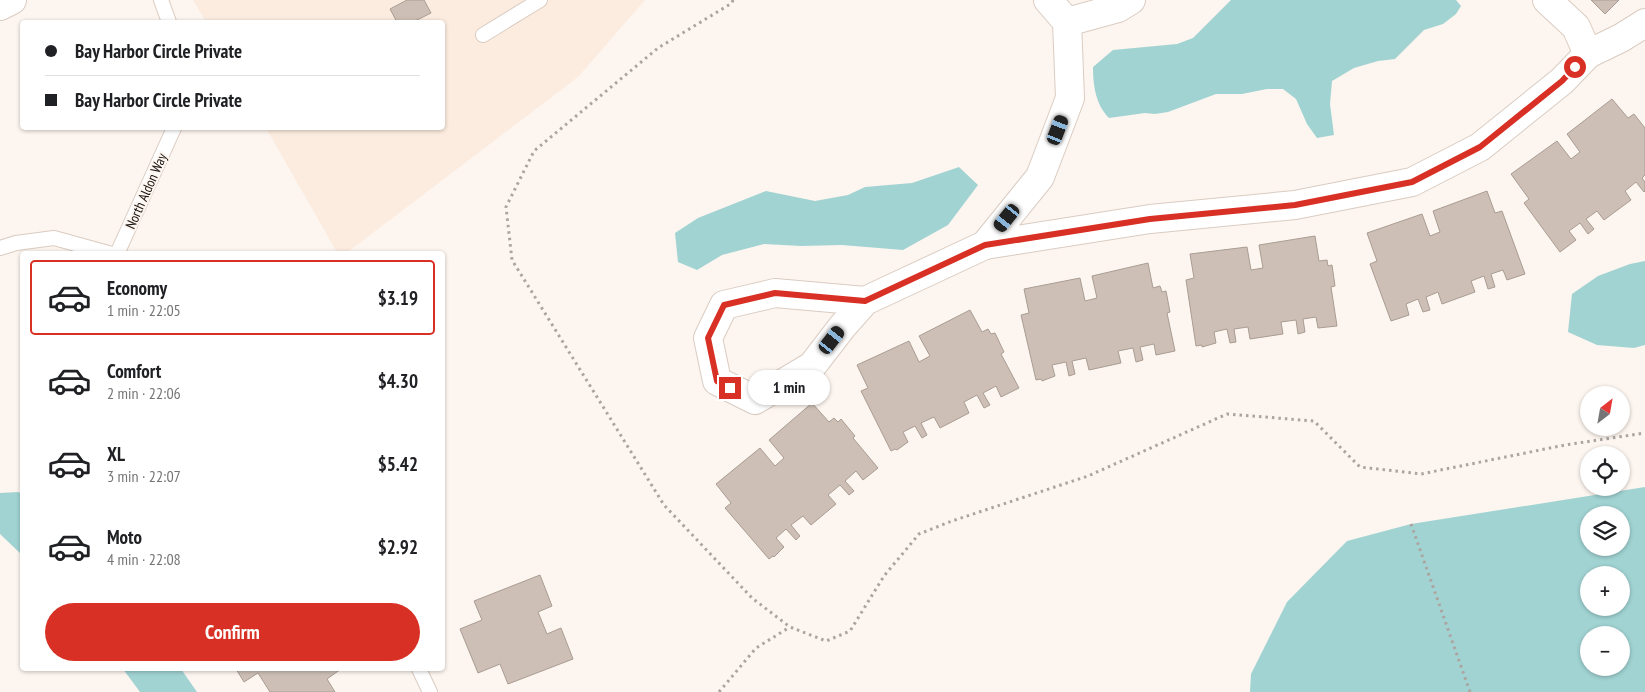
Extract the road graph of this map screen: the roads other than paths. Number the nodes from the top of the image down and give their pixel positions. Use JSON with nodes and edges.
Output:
{"nodes":[{"id":1,"x":12,"y":0,"type":"edge"},
{"id":2,"x":161,"y":0,"type":"edge"},
{"id":3,"x":540,"y":0,"type":"edge"},
{"id":4,"x":1048,"y":0,"type":"edge"},
{"id":5,"x":1131,"y":0,"type":"edge"},
{"id":6,"x":1548,"y":0,"type":"edge"},
{"id":7,"x":0,"y":6,"type":"edge"},
{"id":8,"x":168,"y":20,"type":"edge"},
{"id":9,"x":1067,"y":22,"type":"junction"},
{"id":10,"x":1645,"y":23,"type":"edge"},
{"id":11,"x":483,"y":35,"type":"dead end"},
{"id":12,"x":1588,"y":54,"type":"junction"},
{"id":13,"x":173,"y":130,"type":"edge"},
{"id":14,"x":985,"y":245,"type":"junction"},
{"id":15,"x":0,"y":248,"type":"edge"},
{"id":16,"x":101,"y":251,"type":"edge"},
{"id":17,"x":118,"y":251,"type":"edge"},
{"id":18,"x":865,"y":301,"type":"junction"},
{"id":19,"x":420,"y":671,"type":"edge"},
{"id":20,"x":430,"y":692,"type":"edge"}],
"edges":[{"from":1,"to":7,"type":"street"},
{"from":2,"to":8,"type":"lane"},
{"from":3,"to":11,"type":"lane"},
{"from":4,"to":9,"type":"street"},
{"from":5,"to":9,"type":"street"},
{"from":6,"to":12,"type":"street"},
{"from":9,"to":14,"type":"street"},
{"from":10,"to":12,"type":"street"},
{"from":12,"to":14,"type":"street"},
{"from":13,"to":17,"type":"lane","name":"North Aldon Way"},
{"from":14,"to":18,"type":"street"},
{"from":15,"to":16,"type":"lane"},
{"from":18,"to":18,"type":"street"},
{"from":19,"to":20,"type":"lane"}]}
